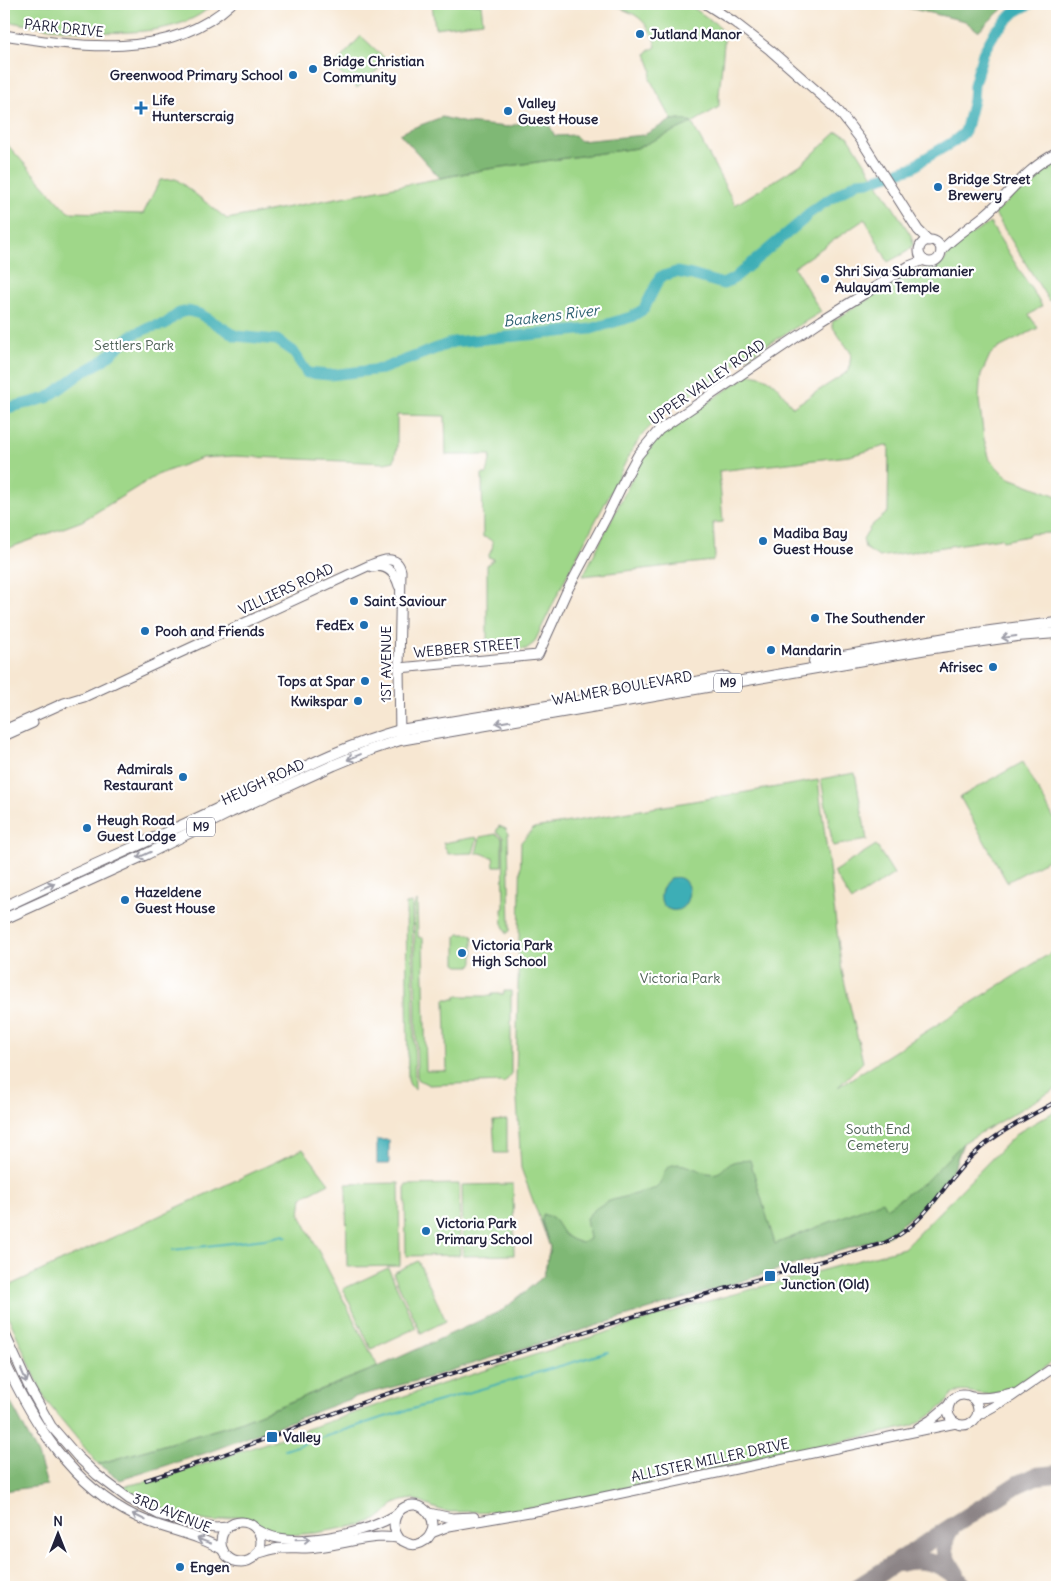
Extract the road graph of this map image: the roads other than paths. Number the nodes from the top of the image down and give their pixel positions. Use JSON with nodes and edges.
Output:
{"nodes":[{"id":1,"x":231,"y":4,"type":"edge"},
{"id":2,"x":706,"y":4,"type":"edge"},
{"id":3,"x":4,"y":35,"type":"edge"},
{"id":4,"x":1057,"y":153,"type":"edge"},
{"id":5,"x":929,"y":249,"type":"junction"},
{"id":6,"x":394,"y":560,"type":"joint"},
{"id":7,"x":362,"y":569,"type":"junction"},
{"id":8,"x":400,"y":591,"type":"junction"},
{"id":9,"x":1057,"y":623,"type":"edge"},
{"id":10,"x":1057,"y":633,"type":"edge"},
{"id":11,"x":538,"y":655,"type":"joint"},
{"id":12,"x":399,"y":668,"type":"junction"},
{"id":13,"x":84,"y":697,"type":"junction"},
{"id":14,"x":4,"y":730,"type":"edge"},
{"id":15,"x":400,"y":735,"type":"junction"},
{"id":16,"x":4,"y":736,"type":"edge"},
{"id":17,"x":4,"y":906,"type":"edge"},
{"id":18,"x":4,"y":919,"type":"edge"},
{"id":19,"x":4,"y":1332,"type":"edge"},
{"id":20,"x":4,"y":1360,"type":"edge"},
{"id":21,"x":1057,"y":1365,"type":"edge"},
{"id":22,"x":1027,"y":1387,"type":"junction"},
{"id":23,"x":972,"y":1396,"type":"junction"},
{"id":24,"x":949,"y":1405,"type":"junction"},
{"id":25,"x":978,"y":1415,"type":"junction"},
{"id":26,"x":956,"y":1423,"type":"junction"},
{"id":27,"x":914,"y":1431,"type":"junction"},
{"id":28,"x":429,"y":1512,"type":"junction"},
{"id":29,"x":160,"y":1515,"type":"junction"},
{"id":30,"x":396,"y":1515,"type":"junction"},
{"id":31,"x":512,"y":1516,"type":"junction"},
{"id":32,"x":228,"y":1527,"type":"junction"},
{"id":33,"x":256,"y":1530,"type":"junction"},
{"id":34,"x":431,"y":1533,"type":"junction"},
{"id":35,"x":184,"y":1534,"type":"junction"},
{"id":36,"x":399,"y":1538,"type":"junction"},
{"id":37,"x":223,"y":1550,"type":"junction"},
{"id":38,"x":256,"y":1554,"type":"junction"}],
"edges":[{"from":1,"to":3,"type":"street","name":"PARK DRIVE"},
{"from":2,"to":5,"type":"street"},
{"from":4,"to":5,"type":"street","name":"UPPER VALLEY ROAD"},
{"from":5,"to":11,"type":"street","name":"UPPER VALLEY ROAD"},
{"from":6,"to":7,"type":"street","name":"VILLIERS ROAD"},
{"from":6,"to":8,"type":"street","name":"1ST AVENUE"},
{"from":7,"to":8,"type":"street","name":"VILLIERS ROAD"},
{"from":7,"to":13,"type":"street","name":"VILLIERS ROAD"},
{"from":8,"to":12,"type":"street","name":"1ST AVENUE"},
{"from":9,"to":15,"type":"main road","name":"WALMER BOULEVARD","number":"M9"},
{"from":10,"to":15,"type":"main road","name":"WALMER BOULEVARD","number":"M9","one_way":true},
{"from":11,"to":12,"type":"street","name":"WEBBER STREET"},
{"from":12,"to":15,"type":"street","name":"1ST AVENUE"},
{"from":13,"to":14,"type":"street","name":"VILLIERS ROAD"},
{"from":13,"to":16,"type":"street","name":"VILLIERS ROAD"},
{"from":17,"to":15,"type":"main road","name":"HEUGH ROAD","number":"M9","one_way":true},
{"from":15,"to":18,"type":"main road","name":"HEUGH ROAD","number":"M9","one_way":true},
{"from":19,"to":29,"type":"street","name":"3RD AVENUE","one_way":true},
{"from":35,"to":20,"type":"street","name":"3RD AVENUE","one_way":true},
{"from":21,"to":22,"type":"street"},
{"from":22,"to":23,"type":"street"},
{"from":22,"to":25,"type":"street"},
{"from":23,"to":24,"type":"street"},
{"from":23,"to":25,"type":"street"},
{"from":24,"to":26,"type":"street"},
{"from":24,"to":27,"type":"street","name":"ALLISTER MILLER DRIVE"},
{"from":25,"to":26,"type":"street"},
{"from":26,"to":27,"type":"street","name":"ALLISTER MILLER DRIVE"},
{"from":27,"to":31,"type":"street","name":"ALLISTER MILLER DRIVE"},
{"from":28,"to":30,"type":"street"},
{"from":28,"to":31,"type":"street","name":"ALLISTER MILLER DRIVE"},
{"from":28,"to":34,"type":"street"},
{"from":29,"to":32,"type":"street","name":"3RD AVENUE"},
{"from":29,"to":35,"type":"street"},
{"from":33,"to":30,"type":"street","one_way":true},
{"from":30,"to":36,"type":"street"},
{"from":31,"to":34,"type":"street","name":"ALLISTER MILLER DRIVE"},
{"from":32,"to":33,"type":"street"},
{"from":32,"to":37,"type":"street"},
{"from":33,"to":38,"type":"street"},
{"from":34,"to":36,"type":"street"},
{"from":37,"to":35,"type":"street","name":"3RD AVENUE","one_way":true},
{"from":36,"to":38,"type":"street"},
{"from":37,"to":38,"type":"street"}]}
